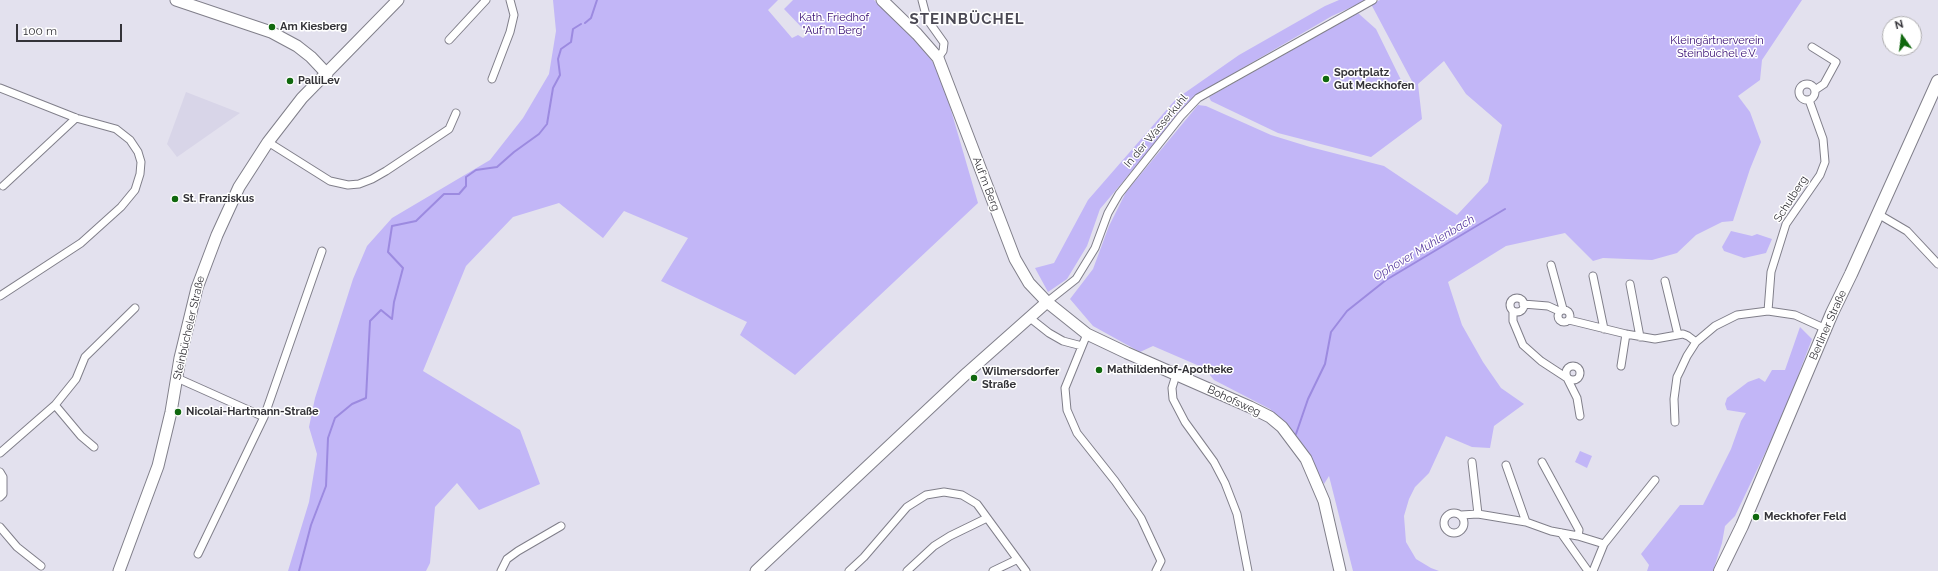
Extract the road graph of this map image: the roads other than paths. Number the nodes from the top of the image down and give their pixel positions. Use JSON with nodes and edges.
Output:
{"nodes":[{"id":1,"x":176,"y":0,"type":"edge"},
{"id":2,"x":398,"y":0,"type":"edge"},
{"id":3,"x":486,"y":0,"type":"edge"},
{"id":4,"x":510,"y":0,"type":"edge"},
{"id":5,"x":882,"y":0,"type":"edge"},
{"id":6,"x":922,"y":0,"type":"edge"},
{"id":7,"x":1373,"y":0,"type":"edge"},
{"id":8,"x":449,"y":40,"type":"dead end"},
{"id":9,"x":1812,"y":48,"type":"dead end"},
{"id":10,"x":938,"y":58,"type":"junction"},
{"id":11,"x":327,"y":74,"type":"junction"},
{"id":12,"x":492,"y":79,"type":"dead end"},
{"id":13,"x":1938,"y":81,"type":"edge"},
{"id":14,"x":0,"y":88,"type":"edge"},
{"id":15,"x":1815,"y":90,"type":"junction"},
{"id":16,"x":1809,"y":100,"type":"junction"},
{"id":17,"x":456,"y":113,"type":"dead end"},
{"id":18,"x":76,"y":118,"type":"junction"},
{"id":19,"x":268,"y":142,"type":"junction"},
{"id":20,"x":3,"y":186,"type":"dead end"},
{"id":21,"x":1878,"y":214,"type":"junction"},
{"id":22,"x":322,"y":251,"type":"dead end"},
{"id":23,"x":1938,"y":264,"type":"edge"},
{"id":24,"x":1551,"y":265,"type":"dead end"},
{"id":25,"x":1593,"y":276,"type":"dead end"},
{"id":26,"x":1665,"y":281,"type":"dead end"},
{"id":27,"x":1630,"y":284,"type":"dead end"},
{"id":28,"x":0,"y":296,"type":"edge"},
{"id":29,"x":1047,"y":302,"type":"junction"},
{"id":30,"x":1524,"y":304,"type":"junction"},
{"id":31,"x":135,"y":308,"type":"dead end"},
{"id":32,"x":1561,"y":310,"type":"junction"},
{"id":33,"x":1513,"y":311,"type":"junction"},
{"id":34,"x":1768,"y":311,"type":"junction"},
{"id":35,"x":1030,"y":318,"type":"junction"},
{"id":36,"x":1604,"y":329,"type":"junction"},
{"id":37,"x":1826,"y":329,"type":"junction"},
{"id":38,"x":1088,"y":334,"type":"junction"},
{"id":39,"x":1626,"y":334,"type":"junction"},
{"id":40,"x":1678,"y":334,"type":"junction"},
{"id":41,"x":1640,"y":337,"type":"junction"},
{"id":42,"x":1696,"y":342,"type":"junction"},
{"id":43,"x":1082,"y":346,"type":"junction"},
{"id":44,"x":1621,"y":366,"type":"dead end"},
{"id":45,"x":1176,"y":375,"type":"junction"},
{"id":46,"x":177,"y":378,"type":"junction"},
{"id":47,"x":55,"y":405,"type":"junction"},
{"id":48,"x":1580,"y":416,"type":"dead end"},
{"id":49,"x":264,"y":417,"type":"junction"},
{"id":50,"x":1675,"y":422,"type":"dead end"},
{"id":51,"x":94,"y":447,"type":"dead end"},
{"id":52,"x":0,"y":453,"type":"edge"},
{"id":53,"x":1472,"y":462,"type":"dead end"},
{"id":54,"x":1542,"y":462,"type":"dead end"},
{"id":55,"x":1506,"y":465,"type":"dead end"},
{"id":56,"x":0,"y":472,"type":"edge"},
{"id":57,"x":1655,"y":480,"type":"dead end"},
{"id":58,"x":0,"y":497,"type":"edge"},
{"id":59,"x":1478,"y":514,"type":"junction"},
{"id":60,"x":1461,"y":515,"type":"dead end"},
{"id":61,"x":987,"y":518,"type":"junction"},
{"id":62,"x":1526,"y":522,"type":"junction"},
{"id":63,"x":561,"y":526,"type":"dead end"},
{"id":64,"x":0,"y":527,"type":"edge"},
{"id":65,"x":1561,"y":533,"type":"junction"},
{"id":66,"x":1578,"y":536,"type":"junction"},
{"id":67,"x":1604,"y":544,"type":"junction"},
{"id":68,"x":198,"y":554,"type":"dead end"},
{"id":69,"x":1016,"y":560,"type":"junction"},
{"id":70,"x":41,"y":566,"type":"dead end"},
{"id":71,"x":119,"y":571,"type":"edge"},
{"id":72,"x":501,"y":571,"type":"edge"},
{"id":73,"x":756,"y":571,"type":"edge"},
{"id":74,"x":849,"y":571,"type":"edge"},
{"id":75,"x":907,"y":571,"type":"edge"},
{"id":76,"x":993,"y":571,"type":"edge"},
{"id":77,"x":1026,"y":571,"type":"edge"},
{"id":78,"x":1156,"y":571,"type":"edge"},
{"id":79,"x":1248,"y":571,"type":"edge"},
{"id":80,"x":1340,"y":571,"type":"edge"},
{"id":81,"x":1588,"y":571,"type":"edge"},
{"id":82,"x":1593,"y":571,"type":"edge"},
{"id":83,"x":1720,"y":571,"type":"edge"}],
"edges":[{"from":1,"to":11,"type":"street"},
{"from":2,"to":11,"type":"street","name":"Steinbücheler Straße"},
{"from":3,"to":8,"type":"street"},
{"from":4,"to":12,"type":"street"},
{"from":5,"to":10,"type":"street","name":"Auf'm Berg"},
{"from":6,"to":10,"type":"street"},
{"from":7,"to":29,"type":"street","name":"In der Wasserkuhl"},
{"from":9,"to":15,"type":"street"},
{"from":10,"to":29,"type":"street","name":"Auf'm Berg"},
{"from":11,"to":19,"type":"street","name":"Steinbücheler Straße"},
{"from":13,"to":21,"type":"main road","name":"Berliner Straße"},
{"from":14,"to":18,"type":"street"},
{"from":15,"to":16,"type":"street"},
{"from":15,"to":16,"type":"street","name":"Schulberg"},
{"from":16,"to":34,"type":"street","name":"Schulberg"},
{"from":17,"to":19,"type":"street"},
{"from":18,"to":20,"type":"street"},
{"from":18,"to":28,"type":"street"},
{"from":19,"to":46,"type":"street","name":"Steinbücheler Straße"},
{"from":21,"to":23,"type":"street"},
{"from":21,"to":37,"type":"main road","name":"Berliner Straße"},
{"from":22,"to":49,"type":"street"},
{"from":24,"to":32,"type":"street"},
{"from":25,"to":36,"type":"street"},
{"from":26,"to":40,"type":"street"},
{"from":27,"to":41,"type":"street"},
{"from":29,"to":35,"type":"street"},
{"from":29,"to":38,"type":"street","name":"Bohofsweg"},
{"from":30,"to":32,"type":"street"},
{"from":30,"to":33,"type":"street"},
{"from":30,"to":33,"type":"street"},
{"from":31,"to":47,"type":"street"},
{"from":32,"to":36,"type":"street"},
{"from":33,"to":48,"type":"street"},
{"from":34,"to":37,"type":"street"},
{"from":34,"to":42,"type":"street"},
{"from":35,"to":43,"type":"street"},
{"from":35,"to":73,"type":"street"},
{"from":36,"to":39,"type":"street"},
{"from":37,"to":83,"type":"main road","name":"Berliner Straße"},
{"from":38,"to":43,"type":"street"},
{"from":38,"to":45,"type":"street","name":"Bohofsweg"},
{"from":39,"to":41,"type":"street"},
{"from":39,"to":44,"type":"street"},
{"from":40,"to":41,"type":"street"},
{"from":40,"to":42,"type":"street"},
{"from":42,"to":50,"type":"street"},
{"from":43,"to":78,"type":"street"},
{"from":45,"to":79,"type":"street"},
{"from":45,"to":80,"type":"street","name":"Bohofsweg"},
{"from":46,"to":49,"type":"street"},
{"from":46,"to":71,"type":"street","name":"Steinbücheler Straße"},
{"from":47,"to":51,"type":"street"},
{"from":47,"to":52,"type":"street"},
{"from":49,"to":68,"type":"street"},
{"from":53,"to":59,"type":"street"},
{"from":54,"to":66,"type":"street"},
{"from":55,"to":62,"type":"street"},
{"from":56,"to":58,"type":"street"},
{"from":57,"to":67,"type":"street"},
{"from":59,"to":60,"type":"street"},
{"from":59,"to":62,"type":"street"},
{"from":61,"to":69,"type":"street"},
{"from":61,"to":74,"type":"street"},
{"from":61,"to":75,"type":"street"},
{"from":62,"to":65,"type":"street"},
{"from":63,"to":72,"type":"street"},
{"from":64,"to":70,"type":"street"},
{"from":65,"to":66,"type":"street"},
{"from":65,"to":81,"type":"street"},
{"from":66,"to":67,"type":"street"},
{"from":67,"to":82,"type":"street"},
{"from":69,"to":76,"type":"street"},
{"from":69,"to":77,"type":"street"}]}
